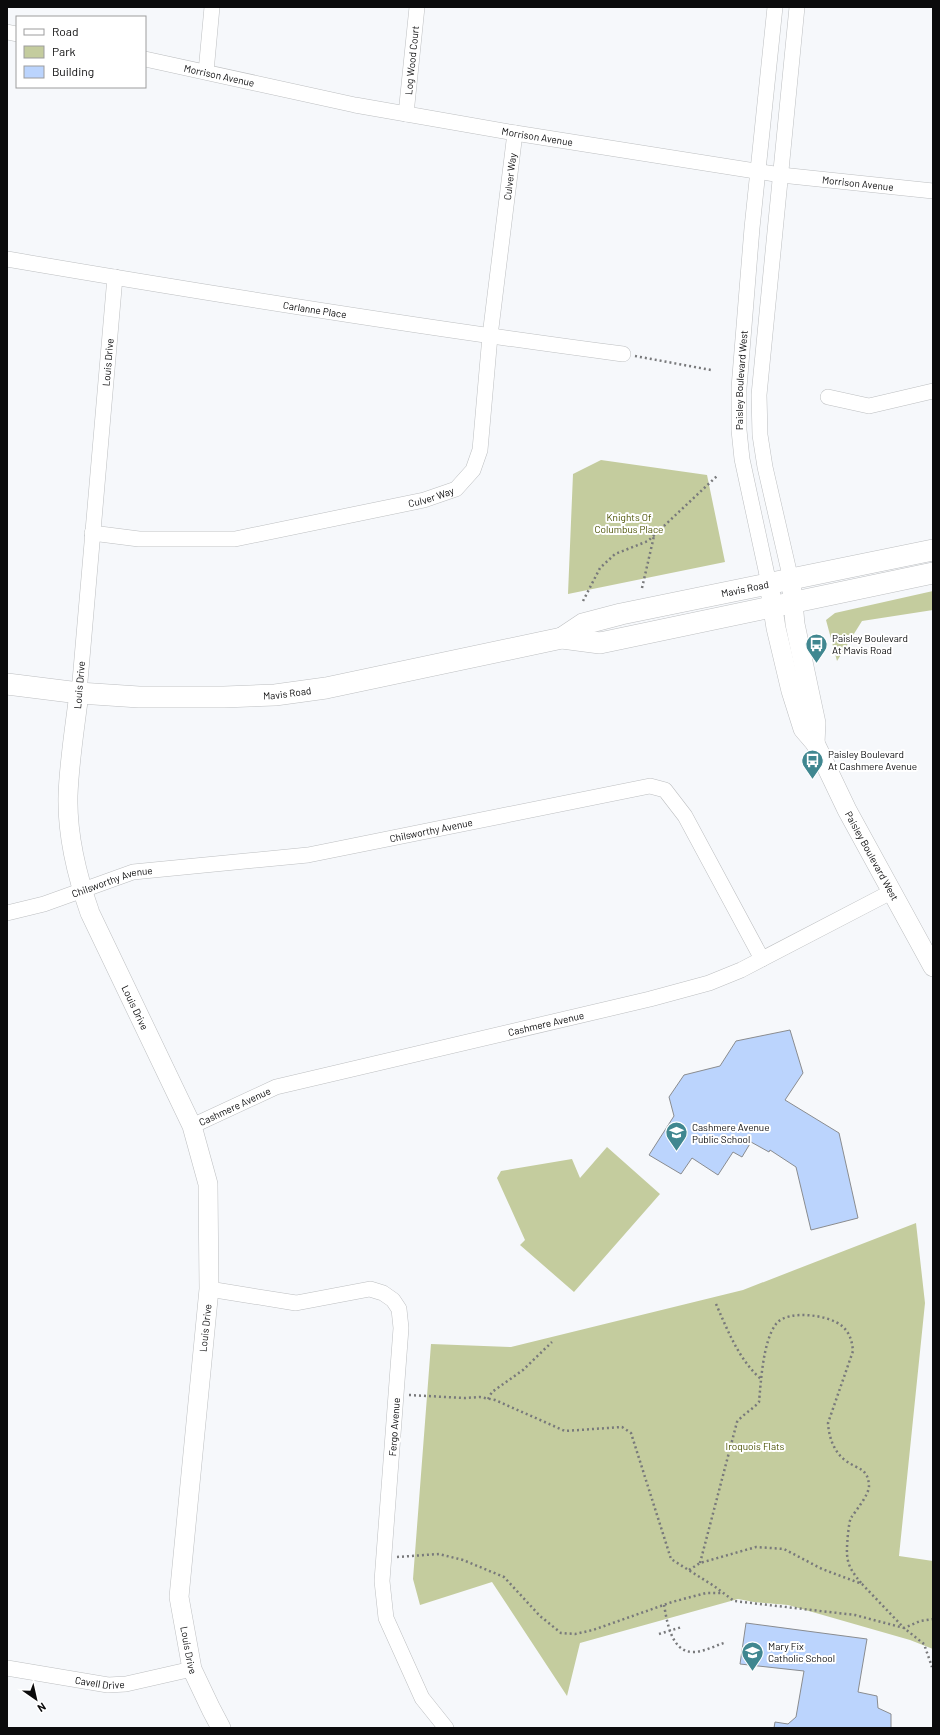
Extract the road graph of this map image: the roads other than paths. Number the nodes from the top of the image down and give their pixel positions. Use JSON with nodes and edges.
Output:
{"nodes":[{"id":1,"x":212,"y":7,"type":"edge"},
{"id":2,"x":417,"y":7,"type":"edge"},
{"id":3,"x":774,"y":7,"type":"edge"},
{"id":4,"x":797,"y":7,"type":"edge"},
{"id":5,"x":146,"y":59,"type":"edge"},
{"id":6,"x":206,"y":72,"type":"junction"},
{"id":7,"x":406,"y":114,"type":"junction"},
{"id":8,"x":515,"y":133,"type":"junction"},
{"id":9,"x":759,"y":171,"type":"junction"},
{"id":10,"x":781,"y":175,"type":"junction"},
{"id":11,"x":933,"y":191,"type":"edge"},
{"id":12,"x":7,"y":259,"type":"edge"},
{"id":13,"x":115,"y":278,"type":"junction"},
{"id":14,"x":490,"y":336,"type":"junction"},
{"id":15,"x":623,"y":354,"type":"road end"},
{"id":16,"x":933,"y":391,"type":"edge"},
{"id":17,"x":828,"y":397,"type":"dead end"},
{"id":18,"x":92,"y":533,"type":"junction"},
{"id":19,"x":933,"y":550,"type":"edge"},
{"id":20,"x":933,"y":572,"type":"edge"},
{"id":21,"x":791,"y":580,"type":"junction"},
{"id":22,"x":769,"y":584,"type":"junction"},
{"id":23,"x":783,"y":605,"type":"junction"},
{"id":24,"x":562,"y":638,"type":"junction"},
{"id":25,"x":7,"y":684,"type":"edge"},
{"id":26,"x":79,"y":693,"type":"junction"},
{"id":27,"x":82,"y":889,"type":"junction"},
{"id":28,"x":891,"y":892,"type":"junction"},
{"id":29,"x":7,"y":913,"type":"edge"},
{"id":30,"x":762,"y":959,"type":"junction"},
{"id":31,"x":933,"y":967,"type":"edge"},
{"id":32,"x":192,"y":1126,"type":"junction"},
{"id":33,"x":209,"y":1289,"type":"junction"},
{"id":34,"x":7,"y":1668,"type":"edge"},
{"id":35,"x":192,"y":1669,"type":"junction"},
{"id":36,"x":221,"y":1728,"type":"edge"},
{"id":37,"x":446,"y":1728,"type":"edge"}],
"edges":[{"from":1,"to":6,"type":"street"},
{"from":2,"to":7,"type":"street","name":"Log Wood Court"},
{"from":3,"to":9,"type":"street","name":"Paisley Boulevard West"},
{"from":4,"to":10,"type":"street","name":"Paisley Boulevard West"},
{"from":5,"to":6,"type":"street","name":"Morrison Avenue"},
{"from":6,"to":7,"type":"street","name":"Morrison Avenue"},
{"from":7,"to":8,"type":"street","name":"Morrison Avenue"},
{"from":8,"to":9,"type":"street","name":"Morrison Avenue"},
{"from":8,"to":14,"type":"street","name":"Culver Way"},
{"from":9,"to":10,"type":"street","name":"Morrison Avenue"},
{"from":9,"to":22,"type":"street","name":"Paisley Boulevard West"},
{"from":10,"to":11,"type":"street","name":"Morrison Avenue"},
{"from":10,"to":21,"type":"street","name":"Paisley Boulevard West"},
{"from":12,"to":13,"type":"street","name":"Carlanne Place"},
{"from":13,"to":14,"type":"street","name":"Carlanne Place"},
{"from":13,"to":18,"type":"street","name":"Louis Drive"},
{"from":14,"to":15,"type":"street","name":"Carlanne Place"},
{"from":14,"to":18,"type":"street","name":"Culver Way"},
{"from":16,"to":17,"type":"street"},
{"from":18,"to":26,"type":"street","name":"Louis Drive"},
{"from":19,"to":21,"type":"main road","name":"Mavis Road"},
{"from":20,"to":23,"type":"main road","name":"Mavis Road"},
{"from":21,"to":22,"type":"main road","name":"Mavis Road"},
{"from":21,"to":23,"type":"street","name":"Paisley Boulevard West"},
{"from":22,"to":23,"type":"street","name":"Paisley Boulevard West"},
{"from":22,"to":24,"type":"main road","name":"Mavis Road"},
{"from":23,"to":24,"type":"main road","name":"Mavis Road"},
{"from":23,"to":28,"type":"street","name":"Paisley Boulevard West"},
{"from":24,"to":26,"type":"main road","name":"Mavis Road"},
{"from":25,"to":26,"type":"main road","name":"Mavis Road"},
{"from":26,"to":27,"type":"street","name":"Louis Drive"},
{"from":27,"to":29,"type":"street","name":"Chilsworthy Avenue"},
{"from":27,"to":30,"type":"street","name":"Chilsworthy Avenue"},
{"from":27,"to":32,"type":"street","name":"Louis Drive"},
{"from":28,"to":30,"type":"street","name":"Cashmere Avenue"},
{"from":28,"to":31,"type":"street","name":"Paisley Boulevard West"},
{"from":30,"to":32,"type":"street","name":"Cashmere Avenue"},
{"from":32,"to":33,"type":"street","name":"Louis Drive"},
{"from":33,"to":35,"type":"street","name":"Louis Drive"},
{"from":33,"to":37,"type":"street","name":"Fergo Avenue"},
{"from":34,"to":35,"type":"street","name":"Cavell Drive"},
{"from":35,"to":36,"type":"street","name":"Louis Drive"}]}
